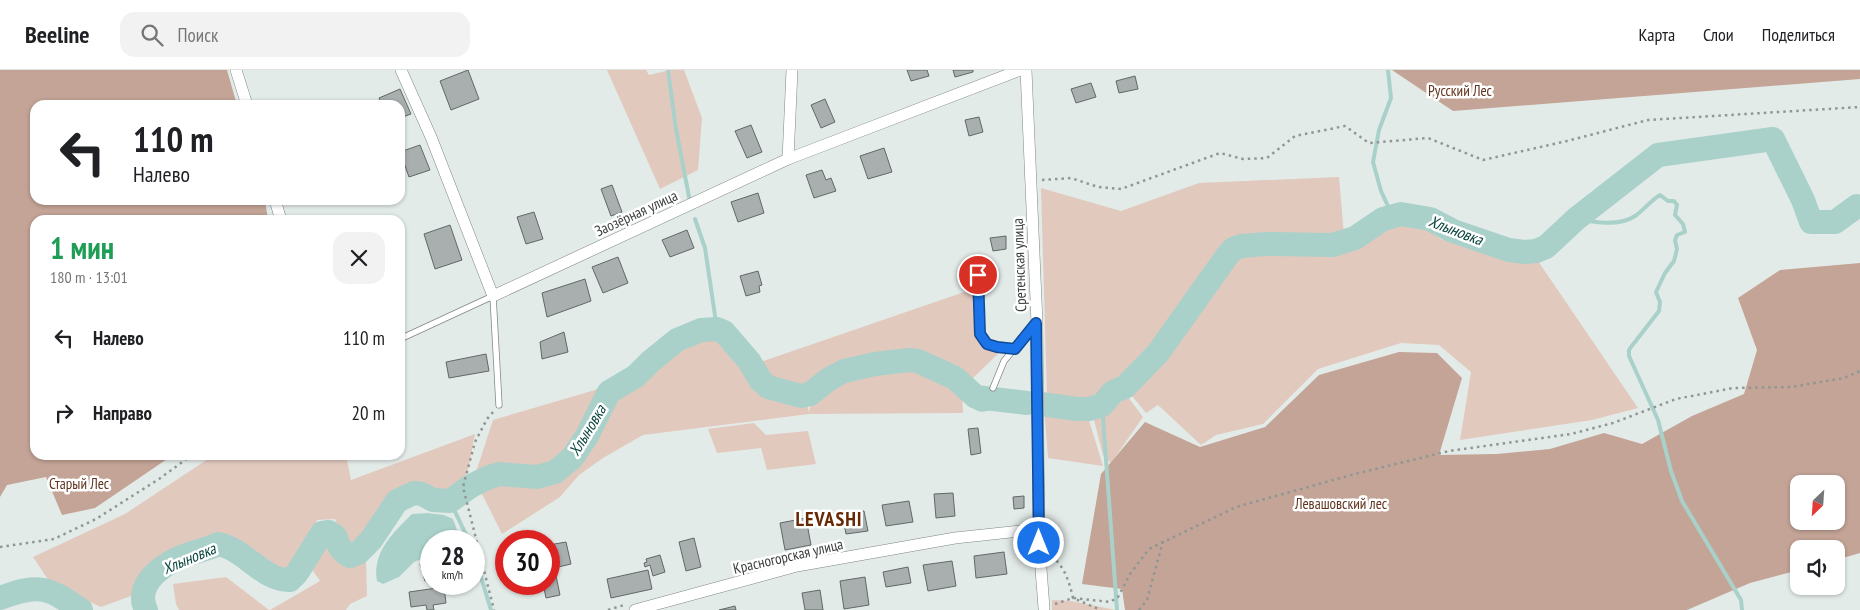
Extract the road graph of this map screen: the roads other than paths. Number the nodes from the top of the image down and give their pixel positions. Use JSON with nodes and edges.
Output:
{"nodes":[{"id":1,"x":236,"y":70,"type":"edge"},
{"id":2,"x":401,"y":70,"type":"edge"},
{"id":3,"x":792,"y":70,"type":"edge"},
{"id":4,"x":1020,"y":70,"type":"edge"},
{"id":5,"x":1026,"y":70,"type":"edge"},
{"id":6,"x":245,"y":100,"type":"edge"},
{"id":7,"x":788,"y":159,"type":"junction"},
{"id":8,"x":978,"y":275,"type":"dead end"},
{"id":9,"x":493,"y":296,"type":"junction"},
{"id":10,"x":1036,"y":323,"type":"junction"},
{"id":11,"x":405,"y":337,"type":"edge"},
{"id":12,"x":1015,"y":349,"type":"junction"},
{"id":13,"x":993,"y":388,"type":"dead end"},
{"id":14,"x":499,"y":405,"type":"road end"},
{"id":15,"x":1038,"y":529,"type":"junction"},
{"id":16,"x":1044,"y":608,"type":"road end"},
{"id":17,"x":635,"y":610,"type":"edge"}],
"edges":[{"from":1,"to":6,"type":"street"},
{"from":2,"to":9,"type":"street"},
{"from":3,"to":7,"type":"street"},
{"from":4,"to":7,"type":"street","name":"Заозёрная улица"},
{"from":5,"to":10,"type":"street","name":"Сретенская улица"},
{"from":7,"to":9,"type":"street","name":"Заозёрная улица"},
{"from":8,"to":12,"type":"lane"},
{"from":9,"to":11,"type":"lane"},
{"from":9,"to":14,"type":"lane"},
{"from":10,"to":12,"type":"lane"},
{"from":10,"to":15,"type":"street","name":"Сретенская улица"},
{"from":12,"to":13,"type":"lane"},
{"from":15,"to":16,"type":"street","name":"Сретенская улица"},
{"from":15,"to":17,"type":"street","name":"Красногорская улица"}]}
